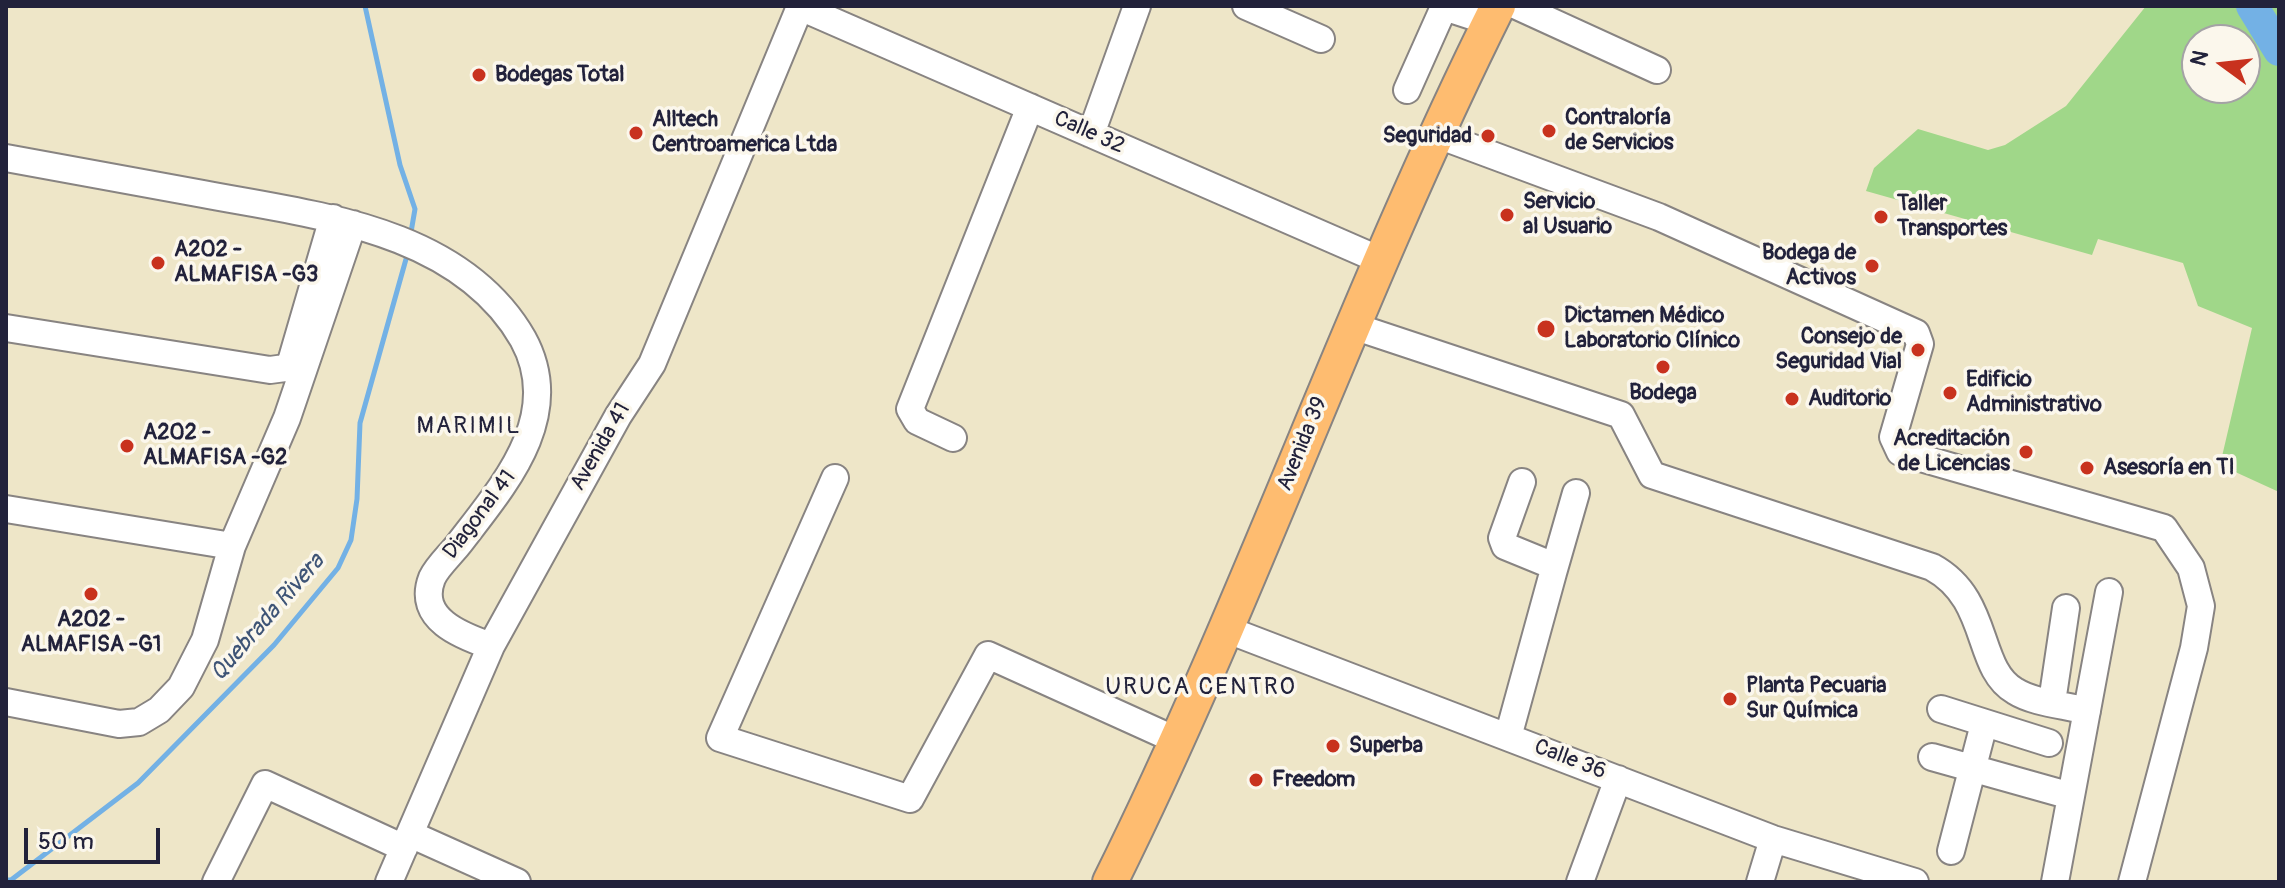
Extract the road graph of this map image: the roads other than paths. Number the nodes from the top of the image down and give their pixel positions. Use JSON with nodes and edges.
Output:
{"nodes":[{"id":1,"x":799,"y":6,"type":"edge"},
{"id":2,"x":1137,"y":6,"type":"edge"},
{"id":3,"x":1246,"y":6,"type":"edge"},
{"id":4,"x":1444,"y":6,"type":"edge"},
{"id":5,"x":1501,"y":11,"type":"edge"},
{"id":6,"x":1321,"y":39,"type":"dead end"},
{"id":7,"x":1657,"y":70,"type":"dead end"},
{"id":8,"x":1407,"y":90,"type":"dead end"},
{"id":9,"x":1030,"y":107,"type":"junction"},
{"id":10,"x":1091,"y":134,"type":"junction"},
{"id":11,"x":1438,"y":135,"type":"junction"},
{"id":12,"x":6,"y":158,"type":"edge"},
{"id":13,"x":343,"y":221,"type":"junction"},
{"id":14,"x":1380,"y":260,"type":"junction"},
{"id":15,"x":1350,"y":325,"type":"junction"},
{"id":16,"x":6,"y":328,"type":"edge"},
{"id":17,"x":953,"y":438,"type":"dead end"},
{"id":18,"x":835,"y":478,"type":"dead end"},
{"id":19,"x":1522,"y":482,"type":"dead end"},
{"id":20,"x":1576,"y":493,"type":"dead end"},
{"id":21,"x":6,"y":509,"type":"edge"},
{"id":22,"x":232,"y":546,"type":"junction"},
{"id":23,"x":1553,"y":573,"type":"junction"},
{"id":24,"x":2109,"y":592,"type":"dead end"},
{"id":25,"x":2066,"y":608,"type":"dead end"},
{"id":26,"x":1228,"y":630,"type":"junction"},
{"id":27,"x":491,"y":646,"type":"junction"},
{"id":28,"x":6,"y":702,"type":"edge"},
{"id":29,"x":2052,"y":702,"type":"junction"},
{"id":30,"x":1941,"y":709,"type":"dead end"},
{"id":31,"x":2087,"y":711,"type":"junction"},
{"id":32,"x":1984,"y":724,"type":"junction"},
{"id":33,"x":1508,"y":737,"type":"junction"},
{"id":34,"x":1178,"y":741,"type":"junction"},
{"id":35,"x":2049,"y":743,"type":"dead end"},
{"id":36,"x":1932,"y":757,"type":"dead end"},
{"id":37,"x":1973,"y":768,"type":"junction"},
{"id":38,"x":1618,"y":779,"type":"junction"},
{"id":39,"x":2071,"y":796,"type":"junction"},
{"id":40,"x":1773,"y":839,"type":"junction"},
{"id":41,"x":407,"y":841,"type":"junction"},
{"id":42,"x":1951,"y":851,"type":"dead end"},
{"id":43,"x":216,"y":882,"type":"edge"},
{"id":44,"x":389,"y":882,"type":"edge"},
{"id":45,"x":517,"y":882,"type":"edge"},
{"id":46,"x":1110,"y":882,"type":"edge"},
{"id":47,"x":1580,"y":882,"type":"edge"},
{"id":48,"x":1760,"y":882,"type":"edge"},
{"id":49,"x":1915,"y":882,"type":"edge"},
{"id":50,"x":2055,"y":882,"type":"edge"},
{"id":51,"x":2132,"y":882,"type":"edge"}],
"edges":[{"from":1,"to":9,"type":"street","name":"Calle 32"},
{"from":1,"to":27,"type":"street","name":"Avenida 41"},
{"from":2,"to":10,"type":"street"},
{"from":3,"to":6,"type":"street"},
{"from":4,"to":5,"type":"street"},
{"from":4,"to":8,"type":"street"},
{"from":5,"to":7,"type":"street"},
{"from":5,"to":11,"type":"main road","name":"Avenida 39"},
{"from":9,"to":10,"type":"street","name":"Calle 32"},
{"from":9,"to":17,"type":"street"},
{"from":10,"to":14,"type":"street","name":"Calle 32"},
{"from":11,"to":14,"type":"main road","name":"Avenida 39"},
{"from":11,"to":51,"type":"street"},
{"from":12,"to":13,"type":"street","name":"Diagonal 41"},
{"from":13,"to":16,"type":"street"},
{"from":13,"to":22,"type":"street"},
{"from":13,"to":27,"type":"street","name":"Diagonal 41"},
{"from":14,"to":15,"type":"main road","name":"Avenida 39"},
{"from":15,"to":26,"type":"main road","name":"Avenida 39"},
{"from":15,"to":29,"type":"street"},
{"from":18,"to":34,"type":"street"},
{"from":19,"to":23,"type":"street"},
{"from":20,"to":23,"type":"street"},
{"from":21,"to":22,"type":"street"},
{"from":22,"to":28,"type":"street"},
{"from":23,"to":33,"type":"street"},
{"from":24,"to":31,"type":"street"},
{"from":25,"to":29,"type":"street"},
{"from":26,"to":33,"type":"street","name":"Calle 36"},
{"from":26,"to":34,"type":"main road","name":"Avenida 39"},
{"from":27,"to":41,"type":"street","name":"Avenida 41"},
{"from":29,"to":31,"type":"street"},
{"from":30,"to":32,"type":"street"},
{"from":31,"to":39,"type":"street"},
{"from":32,"to":35,"type":"street"},
{"from":32,"to":37,"type":"street"},
{"from":33,"to":38,"type":"street","name":"Calle 36"},
{"from":34,"to":46,"type":"main road","name":"Avenida 39"},
{"from":36,"to":37,"type":"street"},
{"from":37,"to":39,"type":"street"},
{"from":37,"to":42,"type":"street"},
{"from":38,"to":40,"type":"street","name":"Calle 36"},
{"from":38,"to":47,"type":"street"},
{"from":39,"to":50,"type":"street"},
{"from":40,"to":48,"type":"street"},
{"from":40,"to":49,"type":"street","name":"Calle 36"},
{"from":41,"to":43,"type":"street"},
{"from":41,"to":44,"type":"street","name":"Avenida 41"},
{"from":41,"to":45,"type":"street"}]}
